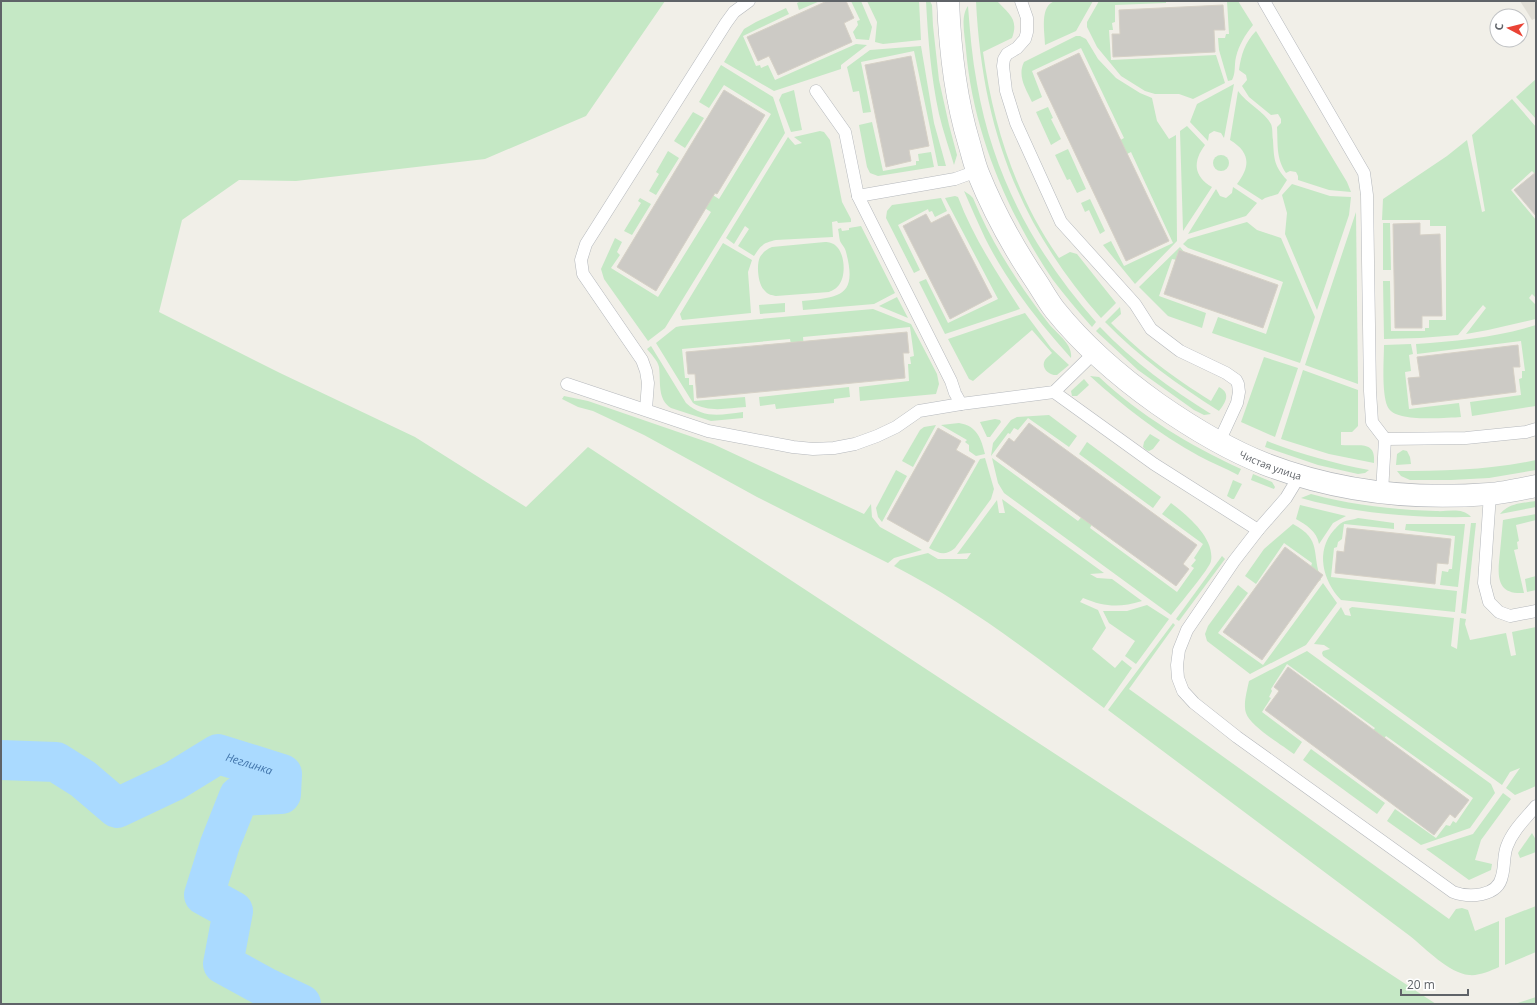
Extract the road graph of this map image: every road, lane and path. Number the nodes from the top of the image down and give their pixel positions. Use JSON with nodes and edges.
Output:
{"nodes":[{"id":1,"x":749,"y":1,"type":"edge"},
{"id":2,"x":948,"y":1,"type":"edge"},
{"id":3,"x":1021,"y":1,"type":"edge"},
{"id":4,"x":1264,"y":1,"type":"edge"},
{"id":5,"x":816,"y":91,"type":"dead end"},
{"id":6,"x":977,"y":172,"type":"junction"},
{"id":7,"x":858,"y":196,"type":"junction"},
{"id":8,"x":1094,"y":353,"type":"junction"},
{"id":9,"x":567,"y":384,"type":"dead end"},
{"id":10,"x":1054,"y":392,"type":"junction"},
{"id":11,"x":961,"y":404,"type":"junction"},
{"id":12,"x":646,"y":409,"type":"junction"},
{"id":13,"x":1536,"y":429,"type":"edge"},
{"id":14,"x":1385,"y":439,"type":"junction"},
{"id":15,"x":1219,"y":442,"type":"junction"},
{"id":16,"x":1300,"y":475,"type":"junction"},
{"id":17,"x":1536,"y":486,"type":"edge"},
{"id":18,"x":1382,"y":493,"type":"junction"},
{"id":19,"x":1490,"y":494,"type":"junction"},
{"id":20,"x":1258,"y":530,"type":"junction"},
{"id":21,"x":1536,"y":611,"type":"edge"},
{"id":22,"x":1536,"y":806,"type":"edge"}],
"edges":[{"from":1,"to":12,"type":"lane"},
{"from":2,"to":6,"type":"street","name":"Чистая улица"},
{"from":3,"to":15,"type":"lane"},
{"from":4,"to":14,"type":"lane"},
{"from":5,"to":7,"type":"lane"},
{"from":6,"to":7,"type":"lane"},
{"from":6,"to":8,"type":"street","name":"Чистая улица"},
{"from":7,"to":11,"type":"lane"},
{"from":8,"to":10,"type":"lane"},
{"from":8,"to":15,"type":"street","name":"Чистая улица"},
{"from":9,"to":12,"type":"lane"},
{"from":10,"to":11,"type":"lane"},
{"from":10,"to":20,"type":"lane"},
{"from":11,"to":12,"type":"lane"},
{"from":13,"to":14,"type":"lane"},
{"from":14,"to":18,"type":"lane"},
{"from":15,"to":16,"type":"street","name":"Чистая улица"},
{"from":16,"to":18,"type":"street","name":"Чистая улица"},
{"from":16,"to":20,"type":"lane"},
{"from":17,"to":19,"type":"street","name":"Чистая улица"},
{"from":18,"to":19,"type":"street","name":"Чистая улица"},
{"from":19,"to":21,"type":"lane"},
{"from":20,"to":22,"type":"lane"}]}
